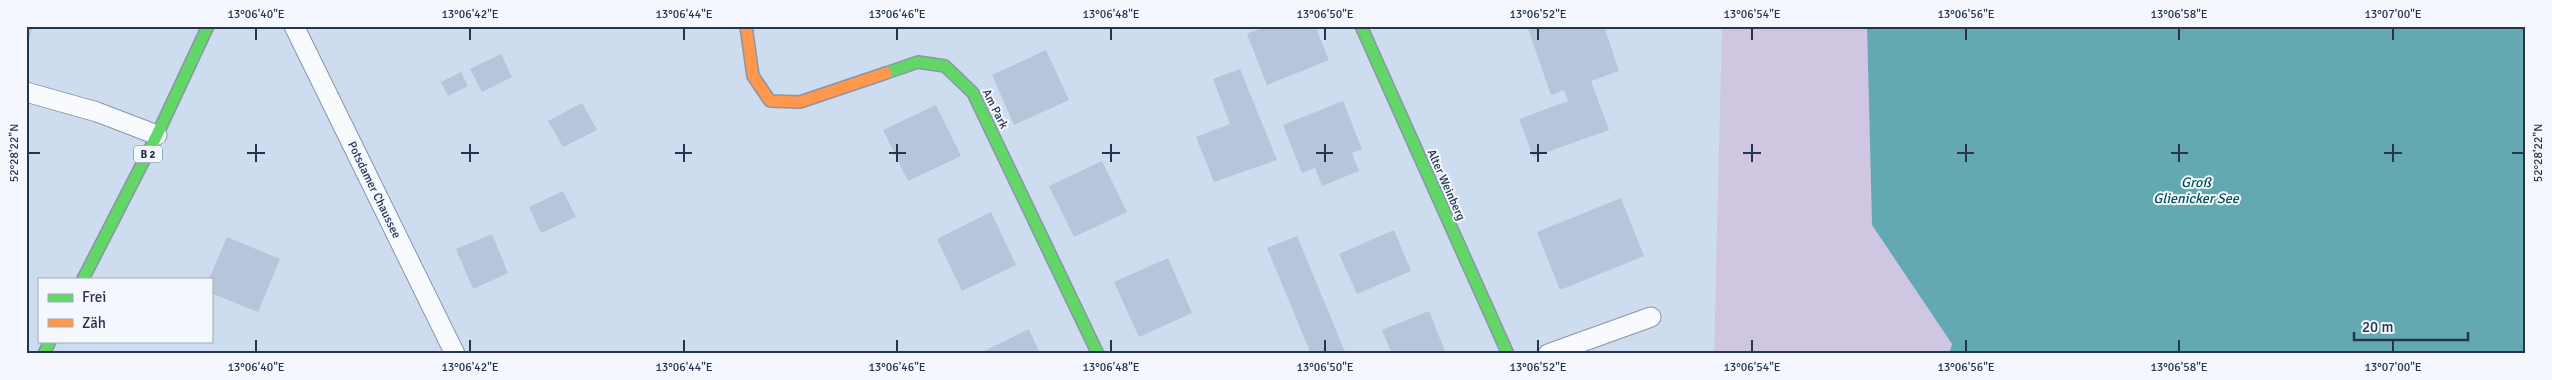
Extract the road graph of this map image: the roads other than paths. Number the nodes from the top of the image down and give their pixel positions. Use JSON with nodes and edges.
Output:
{"nodes":[{"id":1,"x":208,"y":26,"type":"edge"},
{"id":2,"x":294,"y":26,"type":"edge"},
{"id":3,"x":746,"y":26,"type":"edge"},
{"id":4,"x":1361,"y":26,"type":"edge"},
{"id":5,"x":26,"y":92,"type":"edge"},
{"id":6,"x":157,"y":136,"type":"junction"},
{"id":7,"x":85,"y":278,"type":"edge"},
{"id":8,"x":1651,"y":318,"type":"dead end"},
{"id":9,"x":50,"y":342,"type":"edge"},
{"id":10,"x":44,"y":354,"type":"edge"},
{"id":11,"x":455,"y":354,"type":"edge"},
{"id":12,"x":1098,"y":354,"type":"edge"},
{"id":13,"x":1508,"y":354,"type":"edge"},
{"id":14,"x":1548,"y":354,"type":"edge"}],
"edges":[{"from":1,"to":6,"type":"street","number":"B 2"},
{"from":2,"to":11,"type":"lane","name":"Potsdamer Chaussee"},
{"from":3,"to":12,"type":"street","name":"Am Park"},
{"from":4,"to":13,"type":"street","name":"Alter Weinberg"},
{"from":5,"to":6,"type":"lane"},
{"from":6,"to":7,"type":"street","number":"B 2"},
{"from":8,"to":14,"type":"lane"},
{"from":9,"to":10,"type":"street"}]}
